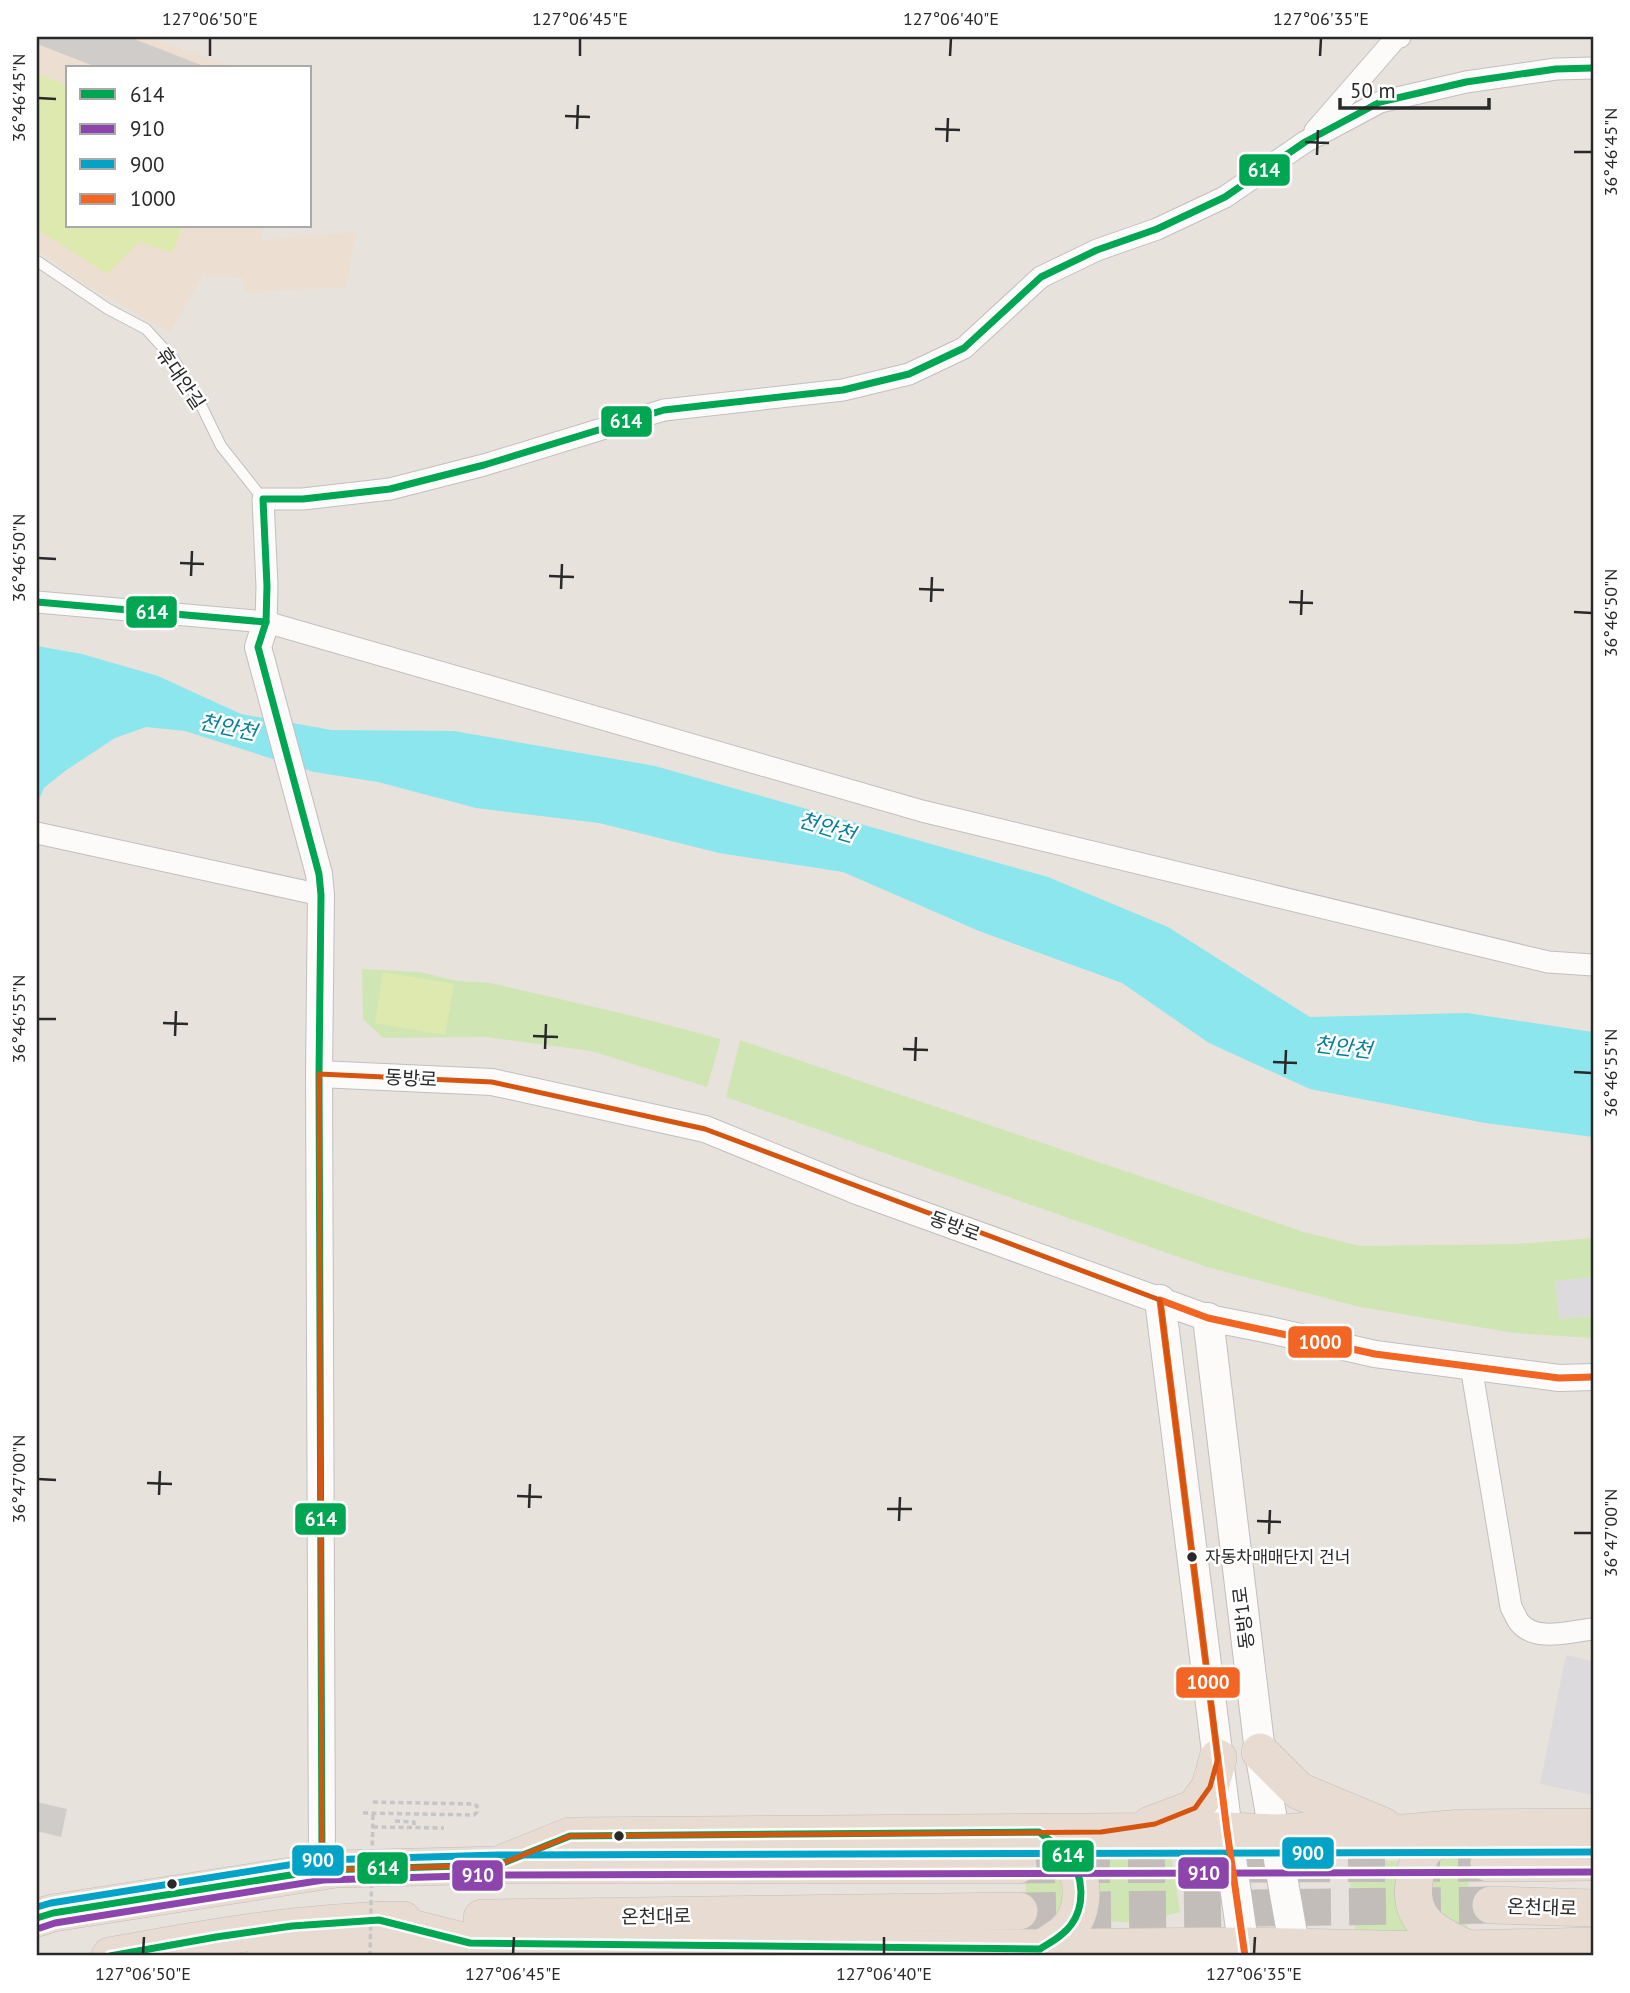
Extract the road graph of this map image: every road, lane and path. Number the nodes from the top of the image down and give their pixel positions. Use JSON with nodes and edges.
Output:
{"nodes":[{"id":1,"x":1400,"y":37,"type":"edge"},
{"id":2,"x":1593,"y":68,"type":"edge"},
{"id":3,"x":1305,"y":142,"type":"junction"},
{"id":4,"x":37,"y":261,"type":"edge"},
{"id":5,"x":263,"y":499,"type":"junction"},
{"id":6,"x":37,"y":602,"type":"edge"},
{"id":7,"x":262,"y":635,"type":"junction"},
{"id":8,"x":37,"y":833,"type":"edge"},
{"id":9,"x":320,"y":885,"type":"junction"},
{"id":10,"x":1593,"y":965,"type":"edge"},
{"id":11,"x":319,"y":1074,"type":"junction"},
{"id":12,"x":1160,"y":1300,"type":"junction"},
{"id":13,"x":1208,"y":1318,"type":"junction"},
{"id":14,"x":1471,"y":1366,"type":"junction"},
{"id":15,"x":1593,"y":1377,"type":"edge"},
{"id":16,"x":1593,"y":1629,"type":"edge"},
{"id":17,"x":1259,"y":1752,"type":"junction"},
{"id":18,"x":1218,"y":1758,"type":"junction"},
{"id":19,"x":370,"y":1802,"type":"dead end"},
{"id":20,"x":363,"y":1813,"type":"dead end"},
{"id":21,"x":373,"y":1813,"type":"junction"},
{"id":22,"x":395,"y":1821,"type":"dead end"},
{"id":23,"x":373,"y":1827,"type":"junction"},
{"id":24,"x":1593,"y":1827,"type":"edge"},
{"id":25,"x":414,"y":1828,"type":"junction"},
{"id":26,"x":444,"y":1828,"type":"dead end"},
{"id":27,"x":1462,"y":1828,"type":"junction"},
{"id":28,"x":1227,"y":1831,"type":"junction"},
{"id":29,"x":1039,"y":1832,"type":"junction"},
{"id":30,"x":1101,"y":1832,"type":"junction"},
{"id":31,"x":1275,"y":1833,"type":"junction"},
{"id":32,"x":1404,"y":1833,"type":"junction"},
{"id":33,"x":1489,"y":1863,"type":"tunnel mouth"},
{"id":34,"x":1593,"y":1863,"type":"edge"},
{"id":35,"x":498,"y":1865,"type":"junction"},
{"id":36,"x":1017,"y":1865,"type":"tunnel mouth"},
{"id":37,"x":322,"y":1870,"type":"junction"},
{"id":38,"x":1491,"y":1905,"type":"tunnel mouth"},
{"id":39,"x":1593,"y":1908,"type":"edge"},
{"id":40,"x":1019,"y":1911,"type":"tunnel mouth"},
{"id":41,"x":37,"y":1918,"type":"edge"},
{"id":42,"x":379,"y":1920,"type":"junction"},
{"id":43,"x":470,"y":1943,"type":"junction"},
{"id":44,"x":1593,"y":1946,"type":"edge"},
{"id":45,"x":1092,"y":1947,"type":"junction"},
{"id":46,"x":1040,"y":1949,"type":"junction"},
{"id":47,"x":1468,"y":1949,"type":"junction"},
{"id":48,"x":1245,"y":1951,"type":"edge"},
{"id":49,"x":1296,"y":1952,"type":"edge"},
{"id":50,"x":1408,"y":1953,"type":"edge"},
{"id":51,"x":356,"y":1954,"type":"edge"},
{"id":52,"x":110,"y":1956,"type":"edge"},
{"id":53,"x":266,"y":1956,"type":"edge"},
{"id":54,"x":1128,"y":1956,"type":"edge"}],
"edges":[{"from":1,"to":3,"type":"street"},
{"from":2,"to":3,"type":"street"},
{"from":3,"to":5,"type":"street"},
{"from":4,"to":5,"type":"lane","name":"휴대안길"},
{"from":5,"to":7,"type":"street"},
{"from":6,"to":7,"type":"street"},
{"from":7,"to":9,"type":"street"},
{"from":7,"to":10,"type":"street"},
{"from":8,"to":9,"type":"street"},
{"from":9,"to":11,"type":"street"},
{"from":11,"to":12,"type":"street","name":"동방로"},
{"from":11,"to":37,"type":"street"},
{"from":12,"to":13,"type":"street","name":"동방로"},
{"from":12,"to":18,"type":"main road"},
{"from":13,"to":14,"type":"street","name":"동방로"},
{"from":13,"to":17,"type":"main road","name":"동방1로"},
{"from":14,"to":15,"type":"street","name":"동방로"},
{"from":14,"to":16,"type":"street"},
{"from":17,"to":31,"type":"main road","name":"동방1로"},
{"from":17,"to":32,"type":"highway"},
{"from":18,"to":28,"type":"main road"},
{"from":18,"to":30,"type":"highway"},
{"from":19,"to":21,"type":"path"},
{"from":20,"to":21,"type":"path","bridge":true},
{"from":21,"to":23,"type":"path","bridge":true},
{"from":22,"to":25,"type":"path"},
{"from":23,"to":25,"type":"path"},
{"from":23,"to":51,"type":"path","bridge":true},
{"from":24,"to":27,"type":"highway"},
{"from":25,"to":26,"type":"path"},
{"from":27,"to":32,"type":"highway"},
{"from":27,"to":47,"type":"highway"},
{"from":28,"to":30,"type":"highway"},
{"from":28,"to":31,"type":"highway"},
{"from":28,"to":48,"type":"main road"},
{"from":29,"to":30,"type":"highway"},
{"from":29,"to":35,"type":"highway"},
{"from":29,"to":46,"type":"highway"},
{"from":31,"to":32,"type":"highway"},
{"from":31,"to":49,"type":"main road","name":"동방1로"},
{"from":33,"to":34,"type":"highway"},
{"from":35,"to":36,"type":"highway"},
{"from":35,"to":37,"type":"highway"},
{"from":37,"to":41,"type":"highway"},
{"from":38,"to":39,"type":"highway","name":"온천대로"},
{"from":40,"to":42,"type":"highway","name":"온천대로"},
{"from":42,"to":43,"type":"highway"},
{"from":42,"to":52,"type":"highway","name":"온천대로"},
{"from":43,"to":46,"type":"highway"},
{"from":43,"to":51,"type":"highway"},
{"from":44,"to":47,"type":"highway"},
{"from":45,"to":46,"type":"highway"},
{"from":45,"to":48,"type":"highway"},
{"from":45,"to":54,"type":"highway"},
{"from":47,"to":50,"type":"highway"},
{"from":48,"to":49,"type":"highway"},
{"from":49,"to":50,"type":"highway"},
{"from":51,"to":53,"type":"highway"}]}
